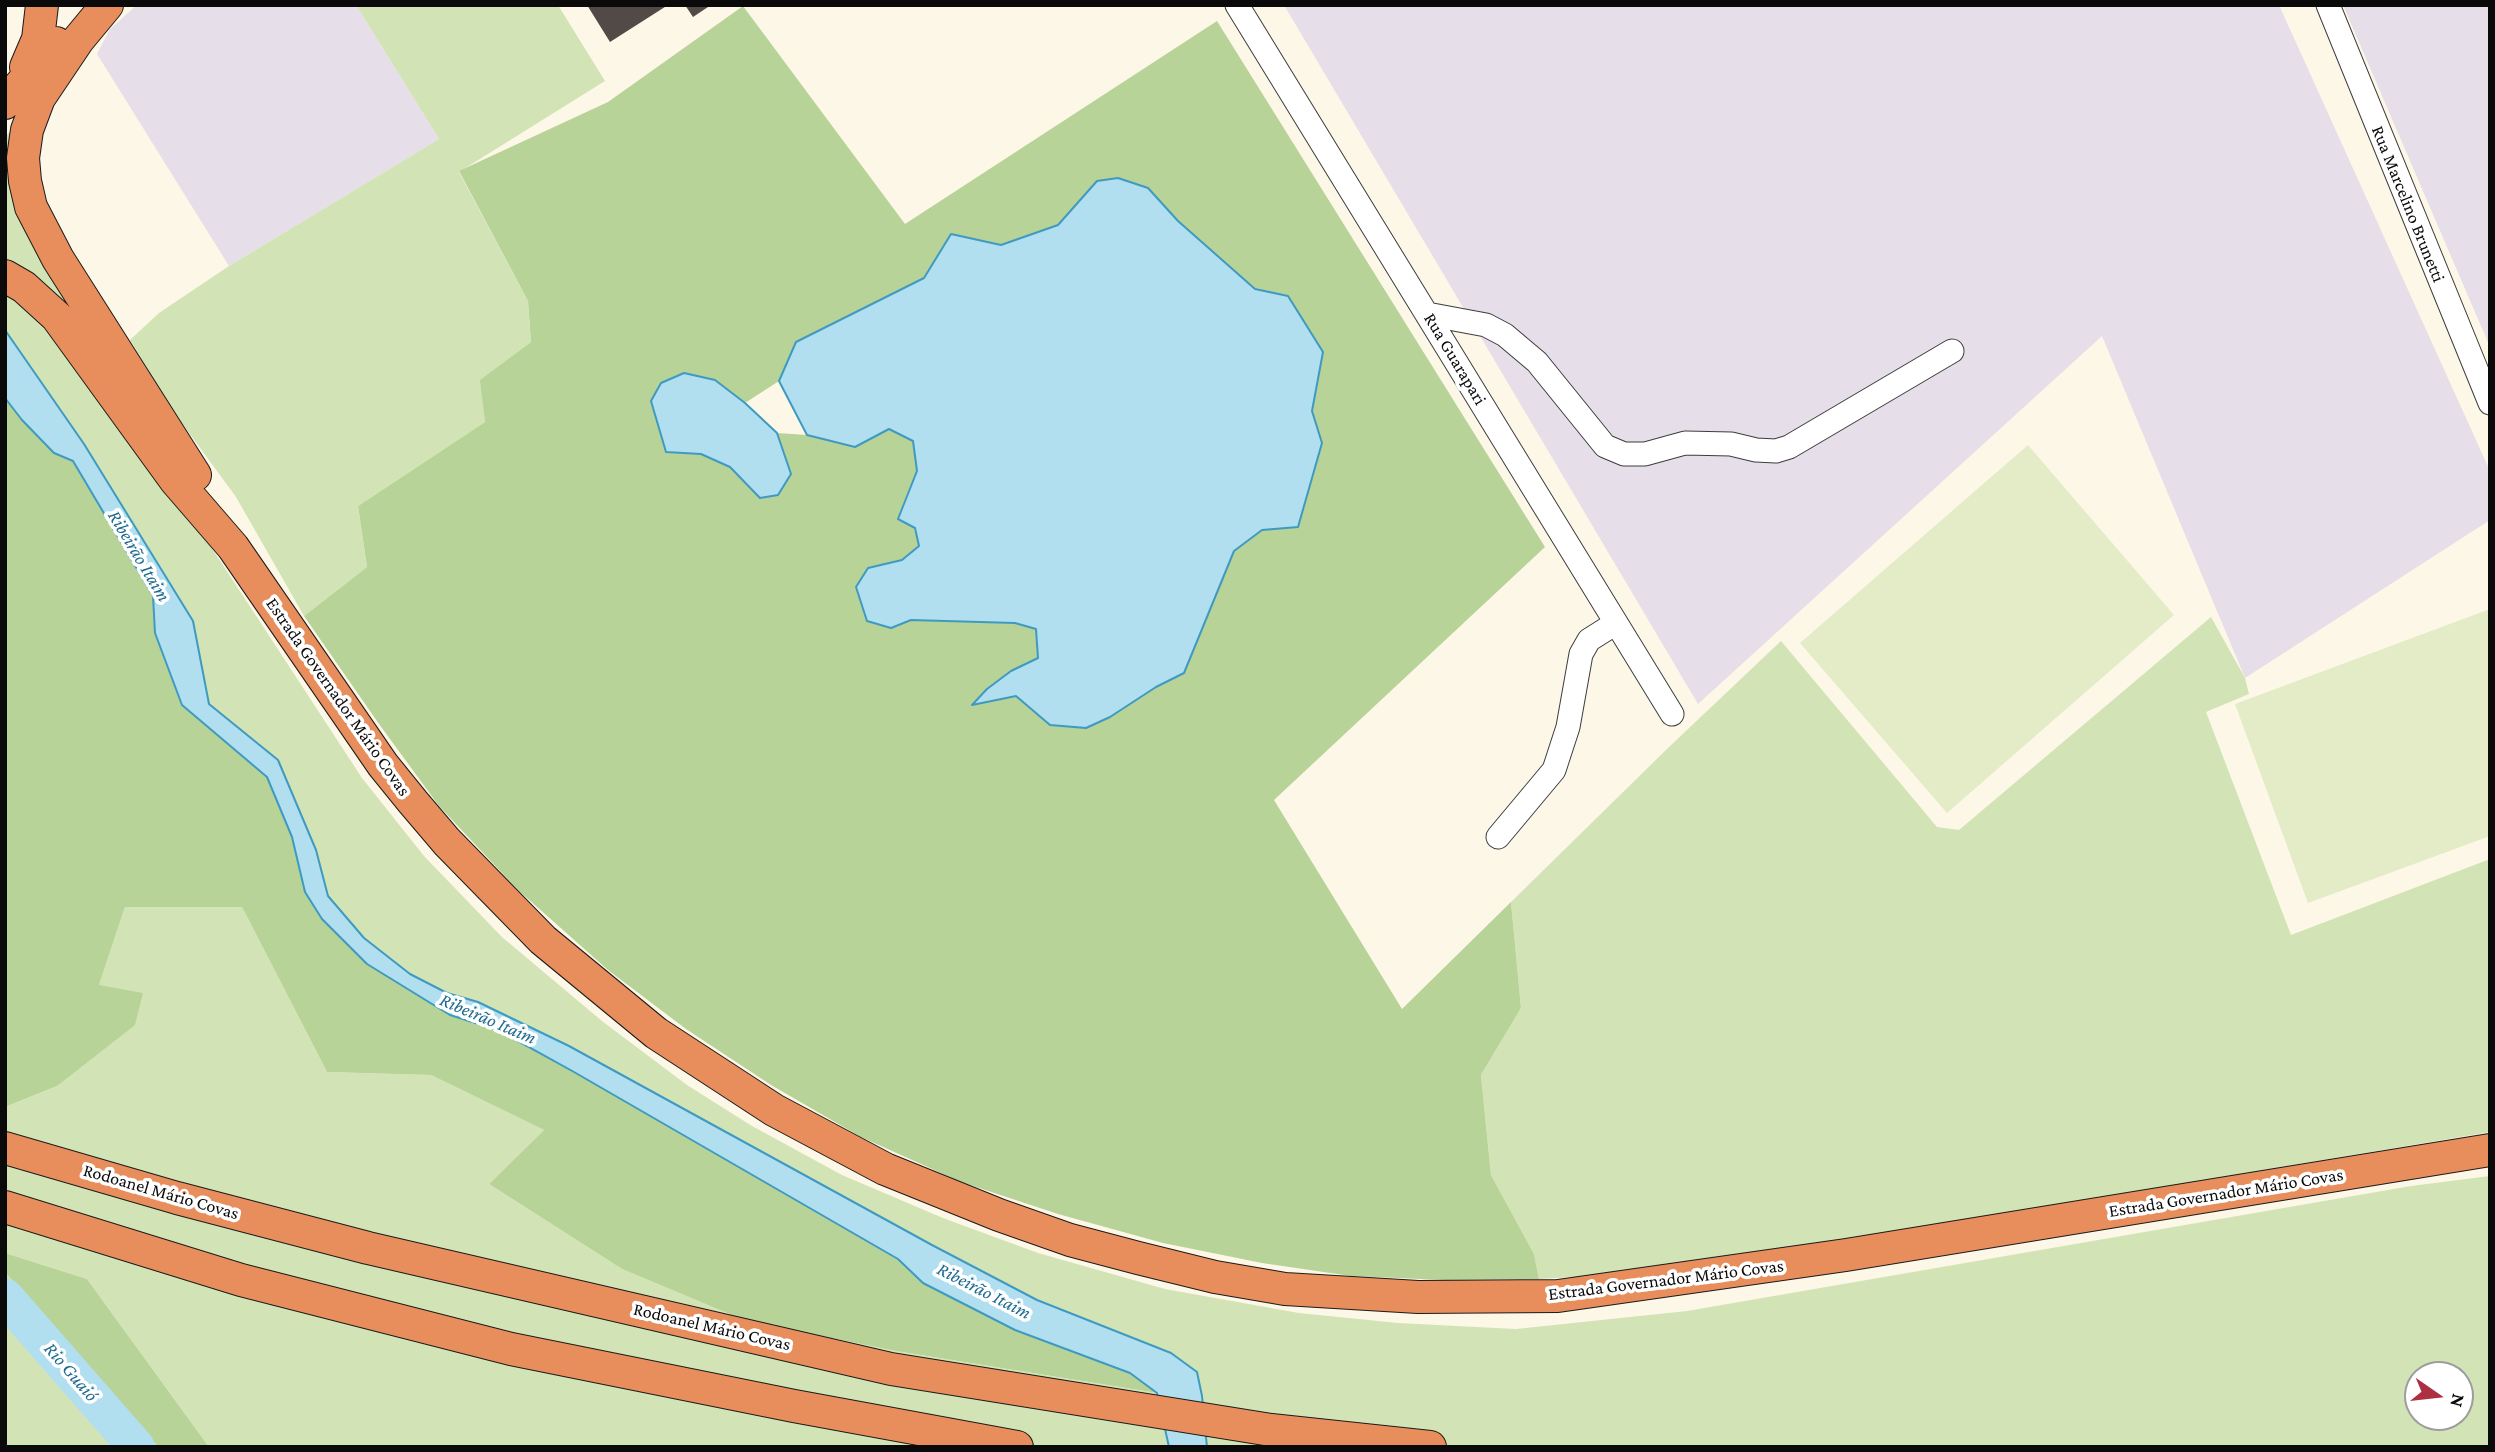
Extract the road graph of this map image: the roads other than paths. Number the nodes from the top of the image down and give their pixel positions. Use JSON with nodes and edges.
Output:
{"nodes":[{"id":1,"x":42,"y":5,"type":"edge"},
{"id":2,"x":89,"y":5,"type":"edge"},
{"id":3,"x":107,"y":5,"type":"edge"},
{"id":4,"x":1237,"y":5,"type":"edge"},
{"id":5,"x":2328,"y":5,"type":"edge"},
{"id":6,"x":11,"y":95,"type":"edge"},
{"id":7,"x":5,"y":275,"type":"edge"},
{"id":8,"x":1427,"y":314,"type":"junction"},
{"id":9,"x":1952,"y":351,"type":"dead end"},
{"id":10,"x":2490,"y":403,"type":"edge"},
{"id":11,"x":233,"y":547,"type":"junction"},
{"id":12,"x":1616,"y":623,"type":"junction"},
{"id":13,"x":1672,"y":714,"type":"dead end"},
{"id":14,"x":1498,"y":838,"type":"dead end"},
{"id":15,"x":5,"y":1148,"type":"edge"},
{"id":16,"x":2490,"y":1150,"type":"edge"},
{"id":17,"x":5,"y":1207,"type":"edge"},
{"id":18,"x":1017,"y":1447,"type":"edge"},
{"id":19,"x":1430,"y":1447,"type":"edge"}],
"edges":[{"from":1,"to":6,"type":"highway"},
{"from":2,"to":6,"type":"highway"},
{"from":3,"to":11,"type":"highway","name":"Estrada Governador Mário Covas"},
{"from":4,"to":8,"type":"street","name":"Rua Guarapari"},
{"from":5,"to":10,"type":"street","name":"Rua Marcelino Brunetti"},
{"from":7,"to":11,"type":"highway","name":"Estrada Governador Mário Covas"},
{"from":8,"to":9,"type":"street"},
{"from":8,"to":12,"type":"street","name":"Rua Guarapari"},
{"from":11,"to":16,"type":"highway","name":"Estrada Governador Mário Covas"},
{"from":12,"to":13,"type":"street","name":"Rua Guarapari"},
{"from":12,"to":14,"type":"street"},
{"from":15,"to":19,"type":"highway","name":"Rodoanel Mário Covas"},
{"from":17,"to":18,"type":"highway"}]}
